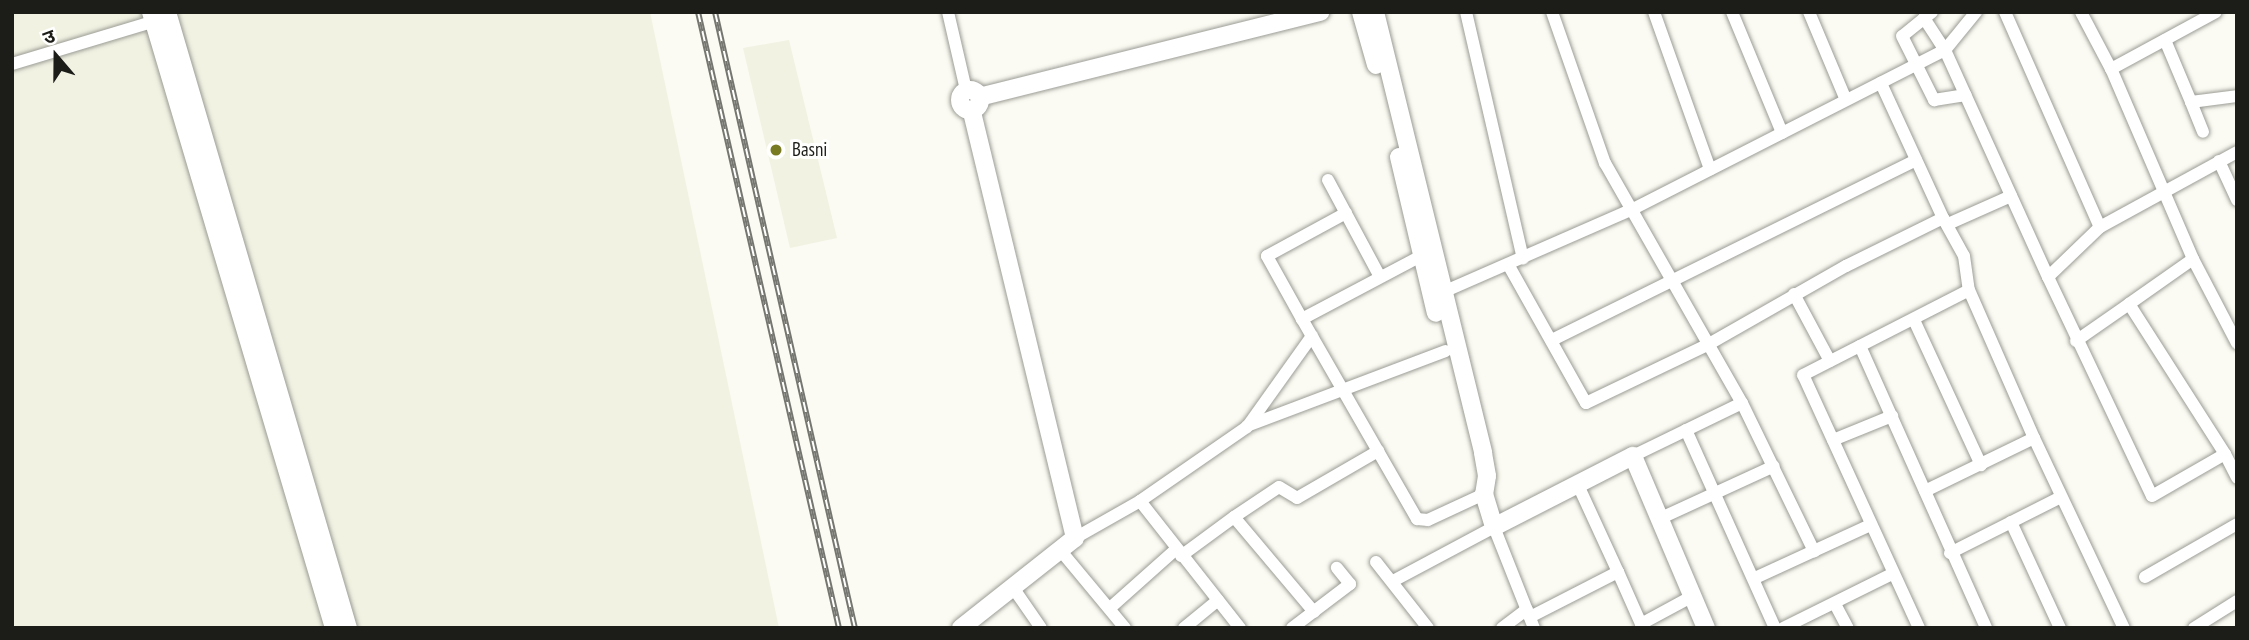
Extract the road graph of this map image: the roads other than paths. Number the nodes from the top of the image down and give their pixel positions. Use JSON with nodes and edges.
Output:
{"nodes":[{"id":1,"x":948,"y":12,"type":"edge"},
{"id":2,"x":1321,"y":12,"type":"edge"},
{"id":3,"x":1361,"y":12,"type":"edge"},
{"id":4,"x":1375,"y":12,"type":"edge"},
{"id":5,"x":1466,"y":12,"type":"edge"},
{"id":6,"x":1552,"y":12,"type":"edge"},
{"id":7,"x":1654,"y":12,"type":"edge"},
{"id":8,"x":1732,"y":12,"type":"edge"},
{"id":9,"x":1808,"y":12,"type":"edge"},
{"id":10,"x":1976,"y":12,"type":"edge"},
{"id":11,"x":2005,"y":12,"type":"edge"},
{"id":12,"x":2216,"y":12,"type":"edge"},
{"id":13,"x":2086,"y":14,"type":"edge"},
{"id":14,"x":1928,"y":15,"type":"edge"},
{"id":15,"x":160,"y":16,"type":"edge"},
{"id":16,"x":2165,"y":40,"type":"junction"},
{"id":17,"x":1945,"y":50,"type":"junction"},
{"id":18,"x":12,"y":64,"type":"edge"},
{"id":19,"x":1916,"y":65,"type":"junction"},
{"id":20,"x":2111,"y":69,"type":"junction"},
{"id":21,"x":1881,"y":83,"type":"junction"},
{"id":22,"x":1966,"y":96,"type":"junction"},
{"id":23,"x":2237,"y":96,"type":"edge"},
{"id":24,"x":972,"y":99,"type":"junction"},
{"id":25,"x":1846,"y":100,"type":"junction"},
{"id":26,"x":2191,"y":102,"type":"junction"},
{"id":27,"x":1783,"y":132,"type":"junction"},
{"id":28,"x":2203,"y":132,"type":"dead end"},
{"id":29,"x":2237,"y":152,"type":"edge"},
{"id":30,"x":1916,"y":160,"type":"junction"},
{"id":31,"x":2219,"y":161,"type":"junction"},
{"id":32,"x":1710,"y":169,"type":"junction"},
{"id":33,"x":1328,"y":180,"type":"dead end"},
{"id":34,"x":2165,"y":189,"type":"junction"},
{"id":35,"x":2011,"y":196,"type":"junction"},
{"id":36,"x":2237,"y":200,"type":"edge"},
{"id":37,"x":1630,"y":210,"type":"junction"},
{"id":38,"x":1346,"y":214,"type":"junction"},
{"id":39,"x":1945,"y":221,"type":"junction"},
{"id":40,"x":2100,"y":228,"type":"junction"},
{"id":41,"x":1421,"y":256,"type":"junction"},
{"id":42,"x":2193,"y":259,"type":"junction"},
{"id":43,"x":1523,"y":260,"type":"junction"},
{"id":44,"x":1509,"y":266,"type":"junction"},
{"id":45,"x":1379,"y":275,"type":"junction"},
{"id":46,"x":2048,"y":277,"type":"junction"},
{"id":47,"x":1674,"y":280,"type":"junction"},
{"id":48,"x":1969,"y":290,"type":"junction"},
{"id":49,"x":1443,"y":292,"type":"junction"},
{"id":50,"x":1794,"y":294,"type":"junction"},
{"id":51,"x":2129,"y":304,"type":"junction"},
{"id":52,"x":1302,"y":318,"type":"junction"},
{"id":53,"x":1914,"y":320,"type":"junction"},
{"id":54,"x":1312,"y":336,"type":"junction"},
{"id":55,"x":1552,"y":340,"type":"junction"},
{"id":56,"x":2076,"y":341,"type":"junction"},
{"id":57,"x":2237,"y":343,"type":"edge"},
{"id":58,"x":1709,"y":344,"type":"junction"},
{"id":59,"x":1860,"y":346,"type":"junction"},
{"id":60,"x":1445,"y":351,"type":"junction"},
{"id":61,"x":1830,"y":362,"type":"junction"},
{"id":62,"x":1345,"y":392,"type":"junction"},
{"id":63,"x":1742,"y":403,"type":"junction"},
{"id":64,"x":1892,"y":416,"type":"junction"},
{"id":65,"x":1247,"y":427,"type":"junction"},
{"id":66,"x":1686,"y":430,"type":"junction"},
{"id":67,"x":2034,"y":438,"type":"junction"},
{"id":68,"x":1833,"y":440,"type":"junction"},
{"id":69,"x":1378,"y":451,"type":"junction"},
{"id":70,"x":2225,"y":454,"type":"junction"},
{"id":71,"x":1633,"y":456,"type":"junction"},
{"id":72,"x":1982,"y":465,"type":"junction"},
{"id":73,"x":1774,"y":466,"type":"junction"},
{"id":74,"x":2237,"y":478,"type":"edge"},
{"id":75,"x":1578,"y":485,"type":"junction"},
{"id":76,"x":1485,"y":491,"type":"junction"},
{"id":77,"x":1925,"y":491,"type":"junction"},
{"id":78,"x":1717,"y":492,"type":"junction"},
{"id":79,"x":2061,"y":497,"type":"junction"},
{"id":80,"x":1140,"y":501,"type":"junction"},
{"id":81,"x":1234,"y":517,"type":"junction"},
{"id":82,"x":1661,"y":518,"type":"junction"},
{"id":83,"x":2011,"y":522,"type":"junction"},
{"id":84,"x":2237,"y":524,"type":"edge"},
{"id":85,"x":1870,"y":526,"type":"junction"},
{"id":86,"x":1494,"y":527,"type":"junction"},
{"id":87,"x":1075,"y":538,"type":"junction"},
{"id":88,"x":1061,"y":551,"type":"junction"},
{"id":89,"x":1814,"y":551,"type":"junction"},
{"id":90,"x":1178,"y":553,"type":"junction"},
{"id":91,"x":1950,"y":553,"type":"junction"},
{"id":92,"x":1376,"y":562,"type":"dead end"},
{"id":93,"x":1337,"y":568,"type":"dead end"},
{"id":94,"x":1618,"y":572,"type":"junction"},
{"id":95,"x":1892,"y":574,"type":"junction"},
{"id":96,"x":2145,"y":577,"type":"dead end"},
{"id":97,"x":1755,"y":578,"type":"junction"},
{"id":98,"x":1393,"y":581,"type":"junction"},
{"id":99,"x":1014,"y":589,"type":"junction"},
{"id":100,"x":1691,"y":597,"type":"junction"},
{"id":101,"x":1219,"y":600,"type":"junction"},
{"id":102,"x":2237,"y":601,"type":"edge"},
{"id":103,"x":1835,"y":604,"type":"junction"},
{"id":104,"x":1110,"y":608,"type":"junction"},
{"id":105,"x":1314,"y":612,"type":"junction"},
{"id":106,"x":1530,"y":618,"type":"edge"},
{"id":107,"x":1637,"y":626,"type":"edge"},
{"id":108,"x":334,"y":628,"type":"edge"},
{"id":109,"x":348,"y":628,"type":"edge"},
{"id":110,"x":961,"y":628,"type":"edge"},
{"id":111,"x":1041,"y":628,"type":"edge"},
{"id":112,"x":1125,"y":628,"type":"edge"},
{"id":113,"x":1184,"y":628,"type":"edge"},
{"id":114,"x":1240,"y":628,"type":"edge"},
{"id":115,"x":1292,"y":628,"type":"edge"},
{"id":116,"x":1428,"y":628,"type":"edge"},
{"id":117,"x":1502,"y":628,"type":"edge"},
{"id":118,"x":1706,"y":628,"type":"edge"},
{"id":119,"x":1775,"y":628,"type":"edge"},
{"id":120,"x":1783,"y":628,"type":"edge"},
{"id":121,"x":1848,"y":628,"type":"edge"},
{"id":122,"x":1919,"y":628,"type":"edge"},
{"id":123,"x":1986,"y":628,"type":"edge"},
{"id":124,"x":2060,"y":628,"type":"edge"},
{"id":125,"x":2124,"y":628,"type":"edge"},
{"id":126,"x":2194,"y":628,"type":"edge"}],
"edges":[{"from":1,"to":24,"type":"street"},
{"from":2,"to":24,"type":"street"},
{"from":3,"to":41,"type":"street"},
{"from":4,"to":49,"type":"street"},
{"from":5,"to":43,"type":"street"},
{"from":6,"to":37,"type":"street"},
{"from":7,"to":32,"type":"street"},
{"from":8,"to":27,"type":"street"},
{"from":9,"to":25,"type":"street"},
{"from":10,"to":17,"type":"street"},
{"from":11,"to":40,"type":"street"},
{"from":12,"to":16,"type":"street"},
{"from":13,"to":20,"type":"street"},
{"from":14,"to":17,"type":"street"},
{"from":14,"to":19,"type":"street"},
{"from":15,"to":18,"type":"street"},
{"from":15,"to":108,"type":"street"},
{"from":15,"to":109,"type":"street"},
{"from":16,"to":20,"type":"street"},
{"from":16,"to":26,"type":"street"},
{"from":17,"to":19,"type":"street"},
{"from":17,"to":22,"type":"street"},
{"from":19,"to":21,"type":"street"},
{"from":19,"to":22,"type":"street"},
{"from":20,"to":34,"type":"street"},
{"from":21,"to":25,"type":"street"},
{"from":21,"to":30,"type":"street"},
{"from":22,"to":35,"type":"street"},
{"from":23,"to":26,"type":"street"},
{"from":24,"to":87,"type":"street"},
{"from":25,"to":27,"type":"street"},
{"from":26,"to":28,"type":"street"},
{"from":27,"to":32,"type":"street"},
{"from":29,"to":31,"type":"street"},
{"from":30,"to":39,"type":"street"},
{"from":30,"to":47,"type":"street"},
{"from":31,"to":34,"type":"street"},
{"from":31,"to":36,"type":"street"},
{"from":32,"to":37,"type":"street"},
{"from":33,"to":38,"type":"street"},
{"from":34,"to":40,"type":"street"},
{"from":34,"to":42,"type":"street"},
{"from":35,"to":39,"type":"street"},
{"from":35,"to":46,"type":"street"},
{"from":37,"to":43,"type":"street"},
{"from":37,"to":47,"type":"street"},
{"from":38,"to":45,"type":"street"},
{"from":38,"to":52,"type":"street"},
{"from":39,"to":48,"type":"street"},
{"from":39,"to":50,"type":"street"},
{"from":40,"to":46,"type":"street"},
{"from":41,"to":45,"type":"street"},
{"from":41,"to":60,"type":"street"},
{"from":42,"to":51,"type":"street"},
{"from":42,"to":57,"type":"street"},
{"from":43,"to":44,"type":"street"},
{"from":44,"to":49,"type":"street"},
{"from":44,"to":55,"type":"street"},
{"from":45,"to":52,"type":"street"},
{"from":46,"to":56,"type":"street"},
{"from":47,"to":55,"type":"street"},
{"from":47,"to":58,"type":"street"},
{"from":48,"to":53,"type":"street"},
{"from":48,"to":67,"type":"street"},
{"from":49,"to":76,"type":"street"},
{"from":50,"to":58,"type":"street"},
{"from":50,"to":61,"type":"street"},
{"from":51,"to":56,"type":"street"},
{"from":51,"to":70,"type":"street"},
{"from":52,"to":54,"type":"street"},
{"from":53,"to":59,"type":"street"},
{"from":53,"to":72,"type":"street"},
{"from":54,"to":62,"type":"street"},
{"from":54,"to":65,"type":"street"},
{"from":55,"to":58,"type":"street"},
{"from":56,"to":70,"type":"street"},
{"from":58,"to":63,"type":"street"},
{"from":59,"to":61,"type":"street"},
{"from":59,"to":64,"type":"street"},
{"from":60,"to":62,"type":"street"},
{"from":60,"to":76,"type":"street"},
{"from":61,"to":68,"type":"street"},
{"from":62,"to":65,"type":"street"},
{"from":62,"to":69,"type":"street"},
{"from":63,"to":66,"type":"street"},
{"from":63,"to":73,"type":"street"},
{"from":64,"to":68,"type":"street"},
{"from":64,"to":77,"type":"street"},
{"from":65,"to":80,"type":"street"},
{"from":66,"to":71,"type":"street"},
{"from":66,"to":78,"type":"street"},
{"from":67,"to":72,"type":"street"},
{"from":67,"to":79,"type":"street"},
{"from":68,"to":85,"type":"street"},
{"from":69,"to":76,"type":"street"},
{"from":69,"to":81,"type":"street"},
{"from":70,"to":74,"type":"street"},
{"from":71,"to":75,"type":"street"},
{"from":71,"to":82,"type":"street"},
{"from":72,"to":77,"type":"street"},
{"from":73,"to":78,"type":"street"},
{"from":73,"to":89,"type":"street"},
{"from":75,"to":86,"type":"street"},
{"from":75,"to":94,"type":"street"},
{"from":76,"to":86,"type":"street"},
{"from":77,"to":91,"type":"street"},
{"from":78,"to":82,"type":"street"},
{"from":78,"to":97,"type":"street"},
{"from":79,"to":83,"type":"street"},
{"from":79,"to":125,"type":"street"},
{"from":80,"to":87,"type":"street"},
{"from":80,"to":90,"type":"street"},
{"from":81,"to":90,"type":"street"},
{"from":81,"to":105,"type":"street"},
{"from":82,"to":100,"type":"street"},
{"from":83,"to":91,"type":"street"},
{"from":83,"to":124,"type":"street"},
{"from":84,"to":96,"type":"street"},
{"from":85,"to":89,"type":"street"},
{"from":85,"to":95,"type":"street"},
{"from":86,"to":98,"type":"street"},
{"from":86,"to":106,"type":"street"},
{"from":87,"to":88,"type":"street"},
{"from":88,"to":99,"type":"street"},
{"from":88,"to":104,"type":"street"},
{"from":89,"to":97,"type":"street"},
{"from":90,"to":101,"type":"street"},
{"from":90,"to":104,"type":"street"},
{"from":91,"to":123,"type":"street"},
{"from":92,"to":98,"type":"street"},
{"from":93,"to":105,"type":"street"},
{"from":94,"to":106,"type":"street"},
{"from":94,"to":107,"type":"street"},
{"from":95,"to":103,"type":"street"},
{"from":95,"to":122,"type":"street"},
{"from":97,"to":119,"type":"street"},
{"from":98,"to":116,"type":"street"},
{"from":99,"to":110,"type":"street"},
{"from":99,"to":111,"type":"street"},
{"from":100,"to":107,"type":"street"},
{"from":100,"to":118,"type":"street"},
{"from":101,"to":113,"type":"street"},
{"from":101,"to":114,"type":"street"},
{"from":102,"to":126,"type":"street"},
{"from":103,"to":120,"type":"street"},
{"from":103,"to":121,"type":"street"},
{"from":104,"to":112,"type":"street"},
{"from":105,"to":115,"type":"street"},
{"from":106,"to":117,"type":"street"}]}
